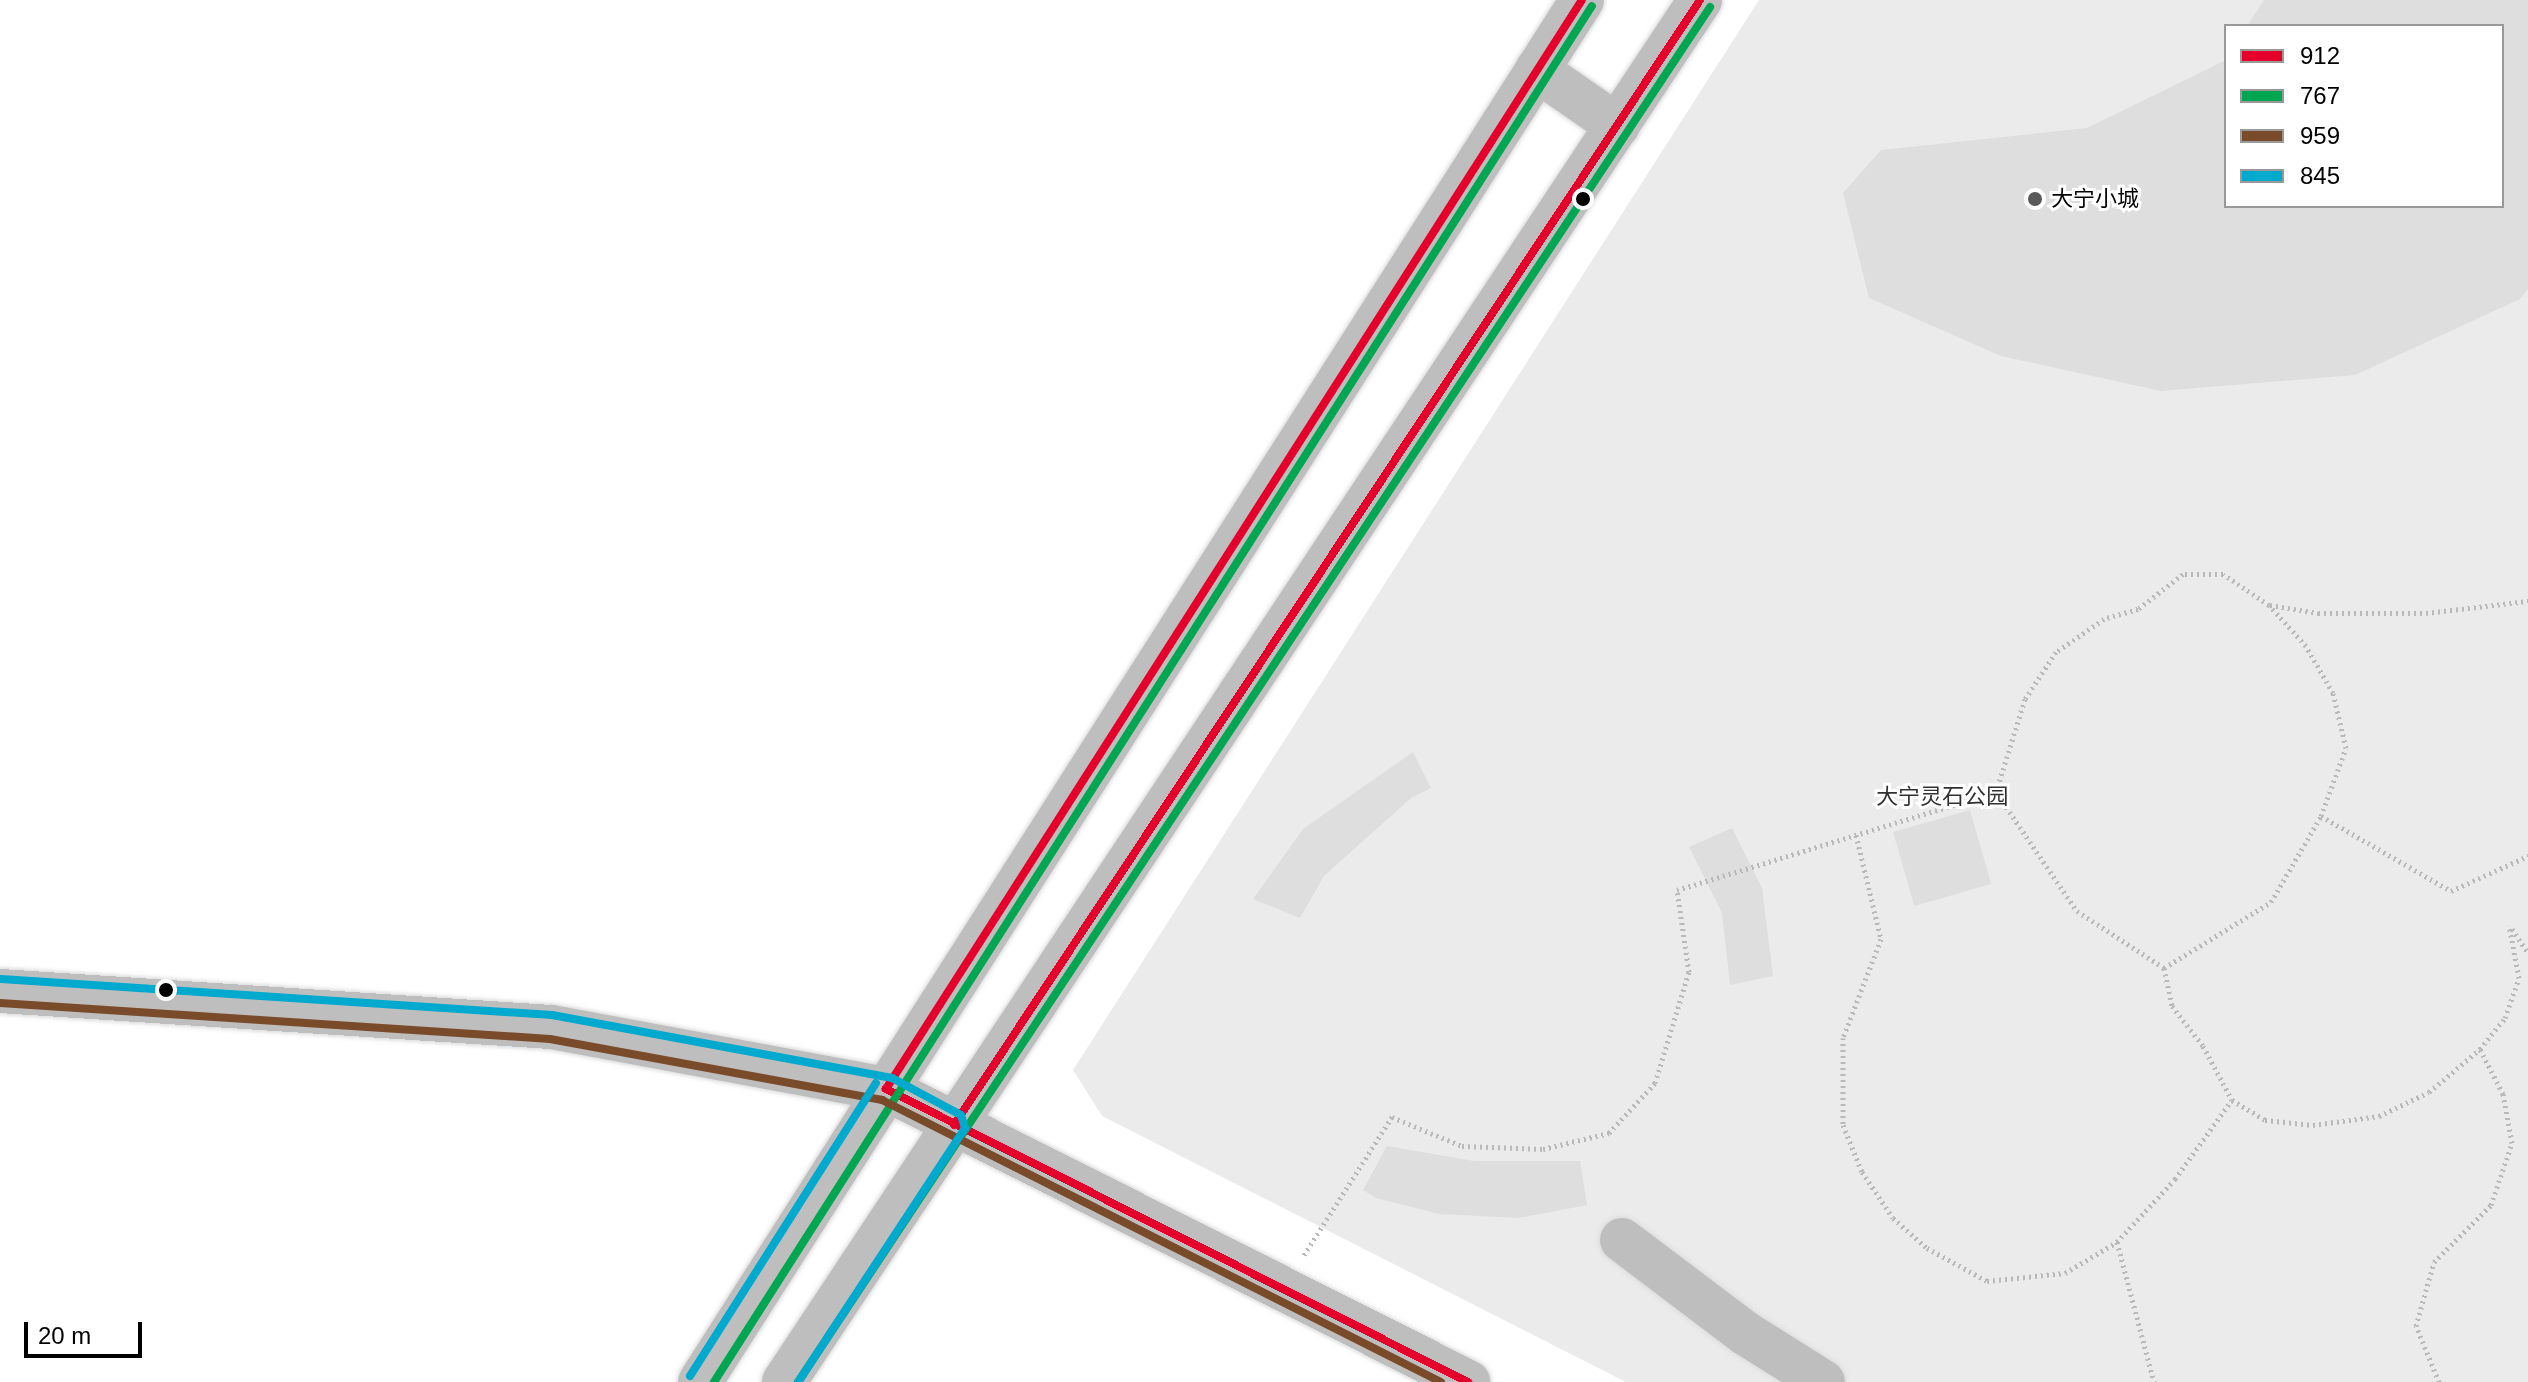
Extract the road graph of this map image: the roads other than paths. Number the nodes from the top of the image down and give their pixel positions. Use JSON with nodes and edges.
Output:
{"nodes":[{"id":1,"x":1582,"y":0,"type":"edge"},
{"id":2,"x":1700,"y":0,"type":"edge"},
{"id":3,"x":1537,"y":70,"type":"junction"},
{"id":4,"x":1618,"y":126,"type":"junction"},
{"id":5,"x":0,"y":991,"type":"edge"},
{"id":6,"x":886,"y":1089,"type":"junction"},
{"id":7,"x":954,"y":1125,"type":"junction"},
{"id":8,"x":1622,"y":1240,"type":"dead end"},
{"id":9,"x":700,"y":1382,"type":"edge"},
{"id":10,"x":784,"y":1382,"type":"edge"},
{"id":11,"x":1468,"y":1382,"type":"edge"},
{"id":12,"x":1823,"y":1382,"type":"edge"}],
"edges":[{"from":1,"to":3,"type":"main road"},
{"from":2,"to":4,"type":"main road"},
{"from":3,"to":4,"type":"main road"},
{"from":3,"to":6,"type":"main road"},
{"from":4,"to":7,"type":"main road"},
{"from":5,"to":6,"type":"main road"},
{"from":6,"to":7,"type":"main road"},
{"from":6,"to":9,"type":"main road"},
{"from":7,"to":10,"type":"main road"},
{"from":7,"to":11,"type":"main road"},
{"from":8,"to":12,"type":"main road"}]}
